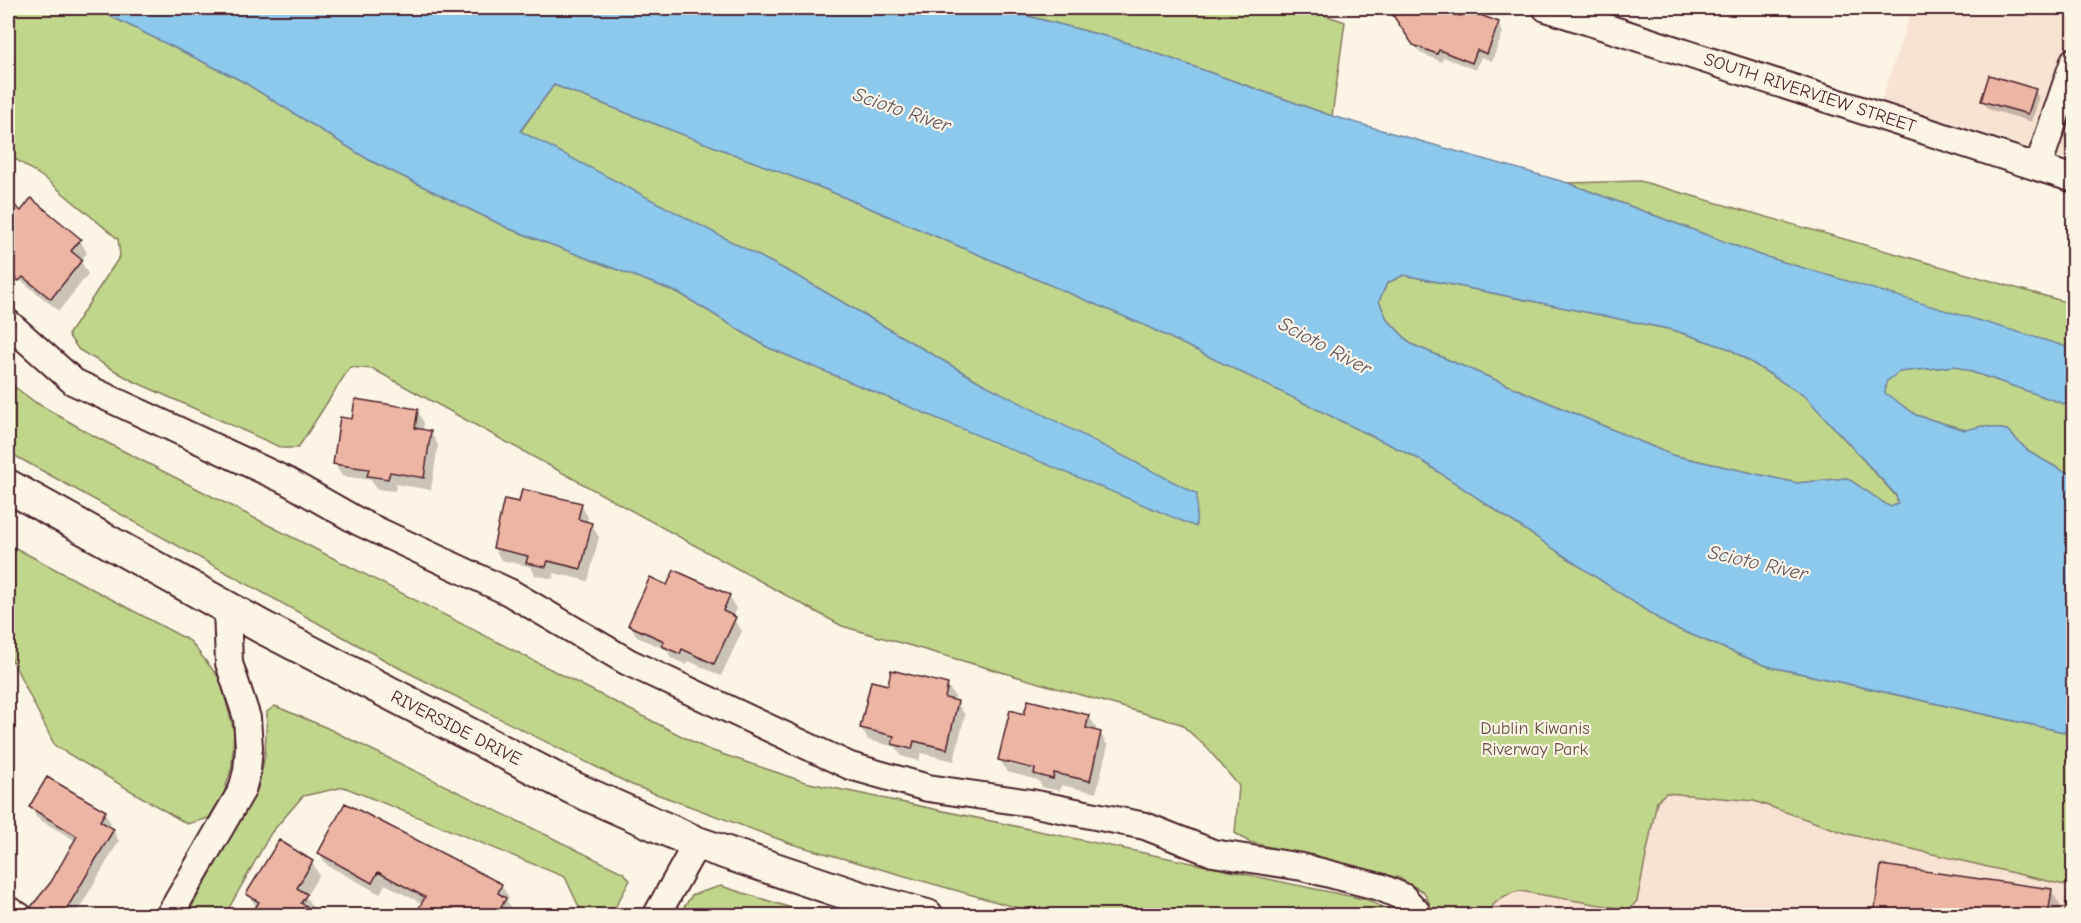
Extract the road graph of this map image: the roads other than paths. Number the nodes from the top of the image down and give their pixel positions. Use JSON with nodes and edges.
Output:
{"nodes":[{"id":1,"x":1546,"y":8,"type":"edge"},
{"id":2,"x":2073,"y":61,"type":"edge"},
{"id":3,"x":2038,"y":167,"type":"junction"},
{"id":4,"x":2073,"y":179,"type":"edge"},
{"id":5,"x":8,"y":324,"type":"edge"},
{"id":6,"x":8,"y":486,"type":"edge"},
{"id":7,"x":227,"y":608,"type":"junction"},
{"id":8,"x":697,"y":843,"type":"junction"},
{"id":9,"x":8,"y":910,"type":"edge"},
{"id":10,"x":19,"y":915,"type":"edge"},
{"id":11,"x":169,"y":915,"type":"edge"},
{"id":12,"x":656,"y":915,"type":"edge"},
{"id":13,"x":927,"y":915,"type":"edge"},
{"id":14,"x":1416,"y":915,"type":"edge"}],
"edges":[{"from":1,"to":3,"type":"street","name":"SOUTH RIVERVIEW STREET"},
{"from":2,"to":3,"type":"street"},
{"from":3,"to":4,"type":"street","name":"SOUTH RIVERVIEW STREET"},
{"from":5,"to":14,"type":"street"},
{"from":6,"to":7,"type":"main road","name":"RIVERSIDE DRIVE"},
{"from":7,"to":8,"type":"main road","name":"RIVERSIDE DRIVE"},
{"from":7,"to":11,"type":"street"},
{"from":8,"to":12,"type":"street"},
{"from":8,"to":13,"type":"main road","name":"RIVERSIDE DRIVE"},
{"from":9,"to":10,"type":"street"}]}
